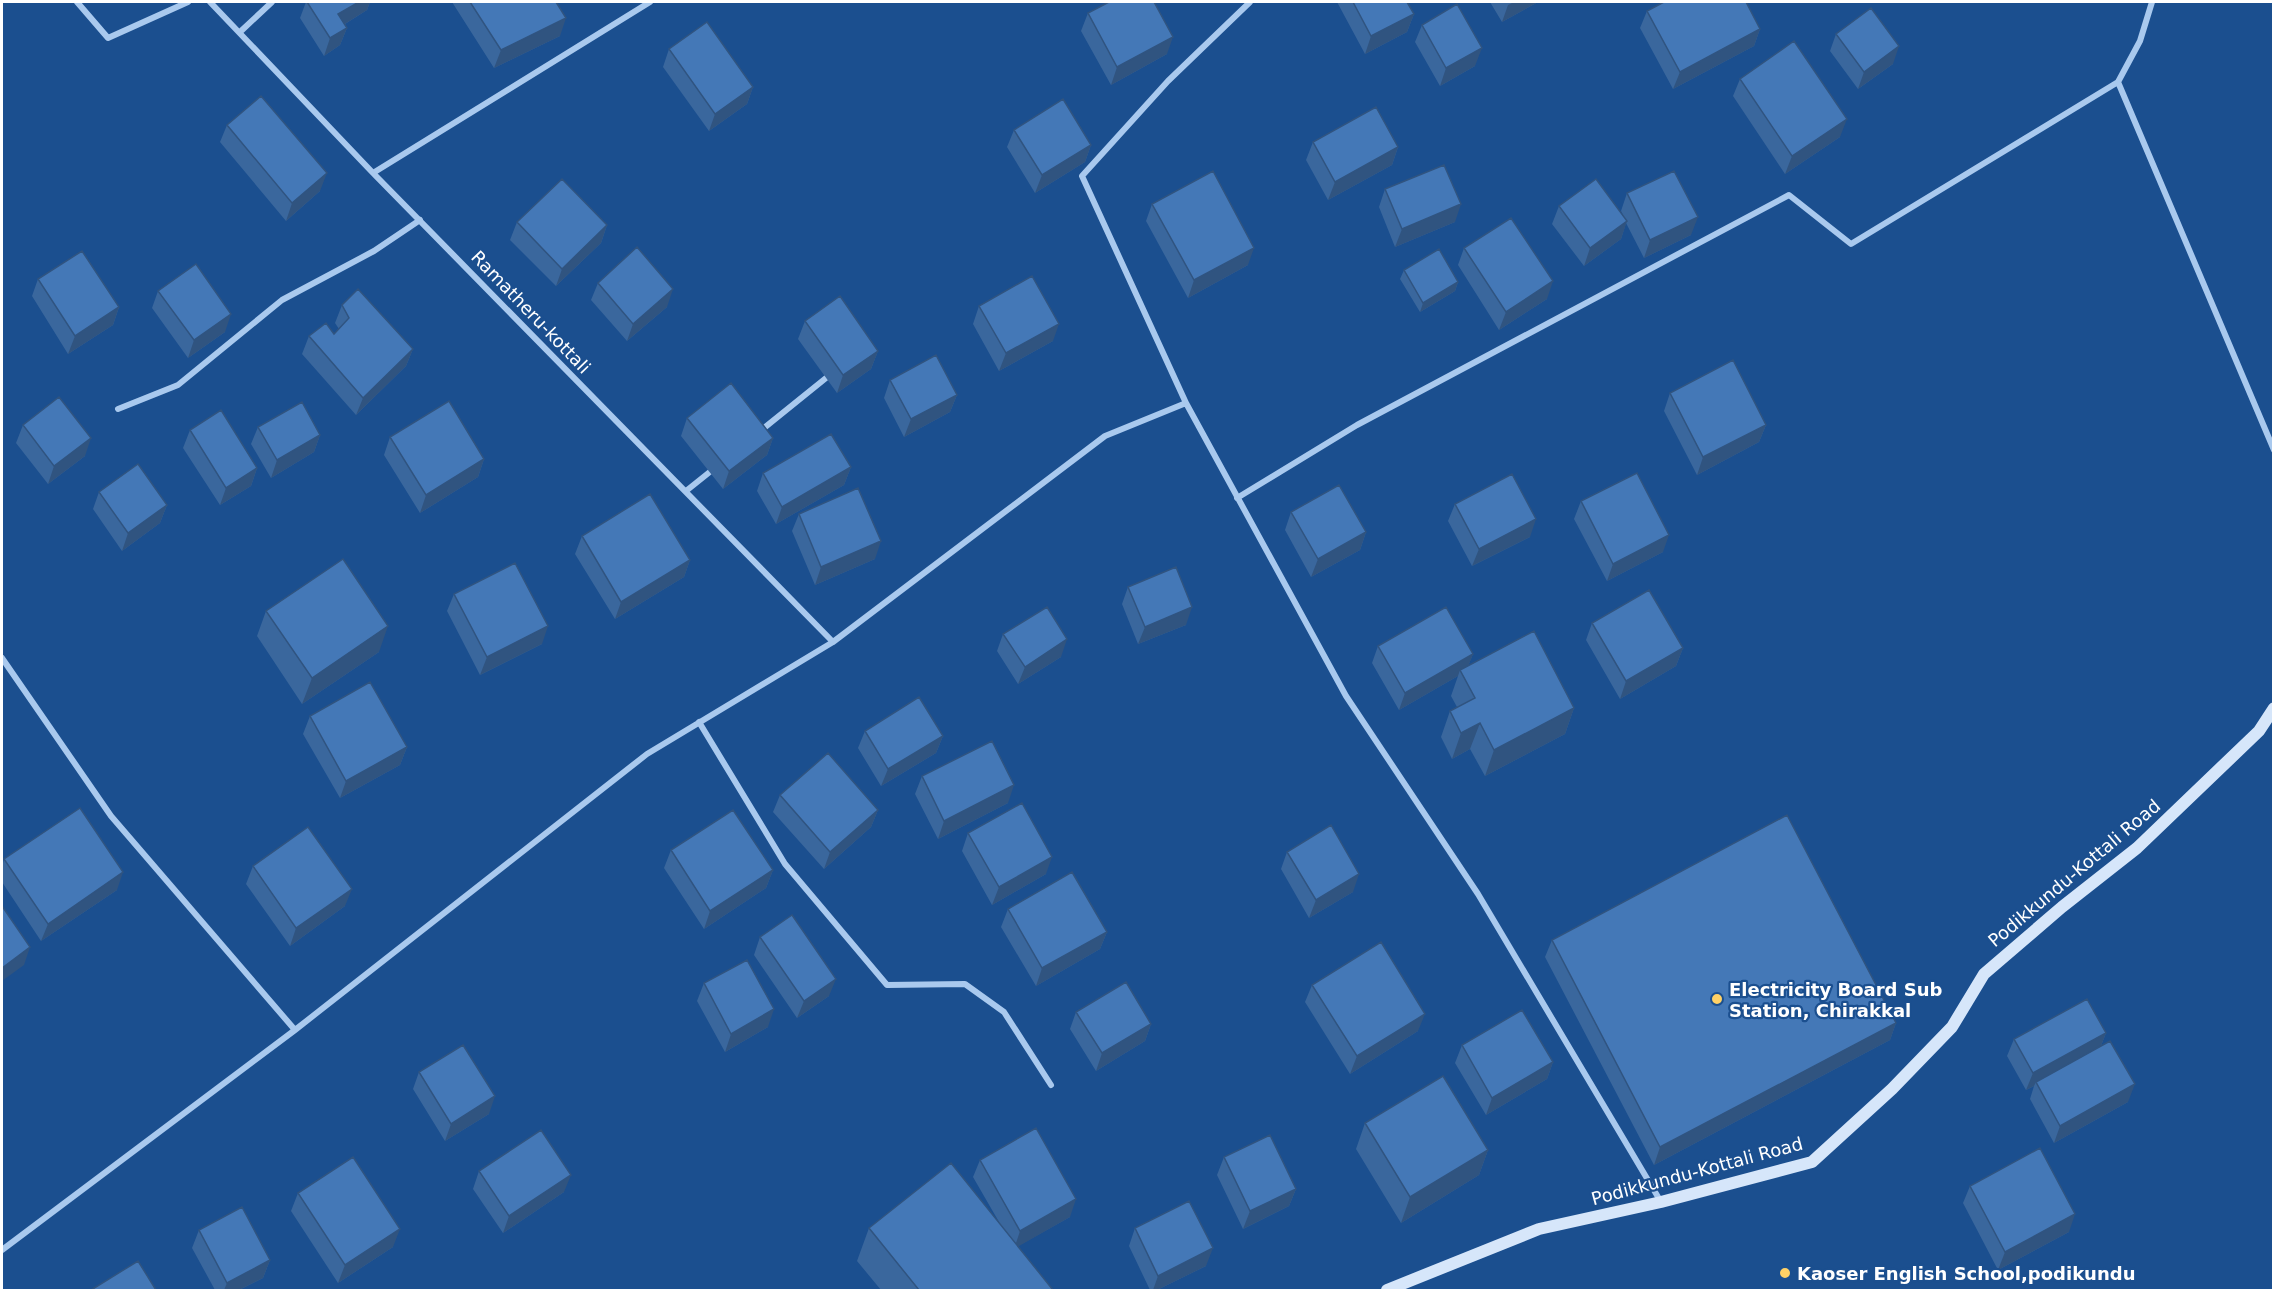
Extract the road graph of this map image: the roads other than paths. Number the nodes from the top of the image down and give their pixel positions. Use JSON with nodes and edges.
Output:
{"nodes":[{"id":1,"x":78,"y":2,"type":"edge"},
{"id":2,"x":188,"y":2,"type":"edge"},
{"id":3,"x":210,"y":2,"type":"edge"},
{"id":4,"x":272,"y":2,"type":"edge"},
{"id":5,"x":650,"y":2,"type":"edge"},
{"id":6,"x":1250,"y":2,"type":"edge"},
{"id":7,"x":2152,"y":2,"type":"edge"},
{"id":8,"x":240,"y":32,"type":"junction"},
{"id":9,"x":2118,"y":82,"type":"junction"},
{"id":10,"x":373,"y":172,"type":"junction"},
{"id":11,"x":420,"y":220,"type":"junction"},
{"id":12,"x":826,"y":378,"type":"dead end"},
{"id":13,"x":1186,"y":403,"type":"junction"},
{"id":14,"x":118,"y":409,"type":"dead end"},
{"id":15,"x":751,"y":438,"type":"edge"},
{"id":16,"x":2274,"y":450,"type":"edge"},
{"id":17,"x":723,"y":461,"type":"edge"},
{"id":18,"x":686,"y":491,"type":"junction"},
{"id":19,"x":1237,"y":498,"type":"junction"},
{"id":20,"x":833,"y":642,"type":"junction"},
{"id":21,"x":2,"y":658,"type":"edge"},
{"id":22,"x":2274,"y":708,"type":"edge"},
{"id":23,"x":699,"y":722,"type":"junction"},
{"id":24,"x":295,"y":1030,"type":"junction"},
{"id":25,"x":1051,"y":1085,"type":"dead end"},
{"id":26,"x":1661,"y":1202,"type":"junction"},
{"id":27,"x":2,"y":1250,"type":"edge"},
{"id":28,"x":1387,"y":1290,"type":"edge"}],
"edges":[{"from":1,"to":2,"type":"street"},
{"from":3,"to":8,"type":"street","name":"Ramatheru-kottali"},
{"from":4,"to":8,"type":"street"},
{"from":5,"to":10,"type":"street"},
{"from":6,"to":13,"type":"street"},
{"from":7,"to":9,"type":"street"},
{"from":8,"to":10,"type":"street","name":"Ramatheru-kottali"},
{"from":9,"to":16,"type":"street"},
{"from":9,"to":19,"type":"street"},
{"from":10,"to":11,"type":"street","name":"Ramatheru-kottali"},
{"from":11,"to":14,"type":"street"},
{"from":11,"to":18,"type":"street","name":"Ramatheru-kottali"},
{"from":12,"to":15,"type":"street"},
{"from":13,"to":19,"type":"street"},
{"from":13,"to":20,"type":"street"},
{"from":17,"to":18,"type":"street"},
{"from":18,"to":20,"type":"street","name":"Ramatheru-kottali"},
{"from":19,"to":26,"type":"street"},
{"from":20,"to":23,"type":"street"},
{"from":21,"to":24,"type":"street"},
{"from":22,"to":26,"type":"main road","name":"Podikkundu-Kottali Road"},
{"from":23,"to":24,"type":"street"},
{"from":23,"to":25,"type":"street"},
{"from":24,"to":27,"type":"street"},
{"from":26,"to":28,"type":"main road","name":"Podikkundu-Kottali Road"}]}
